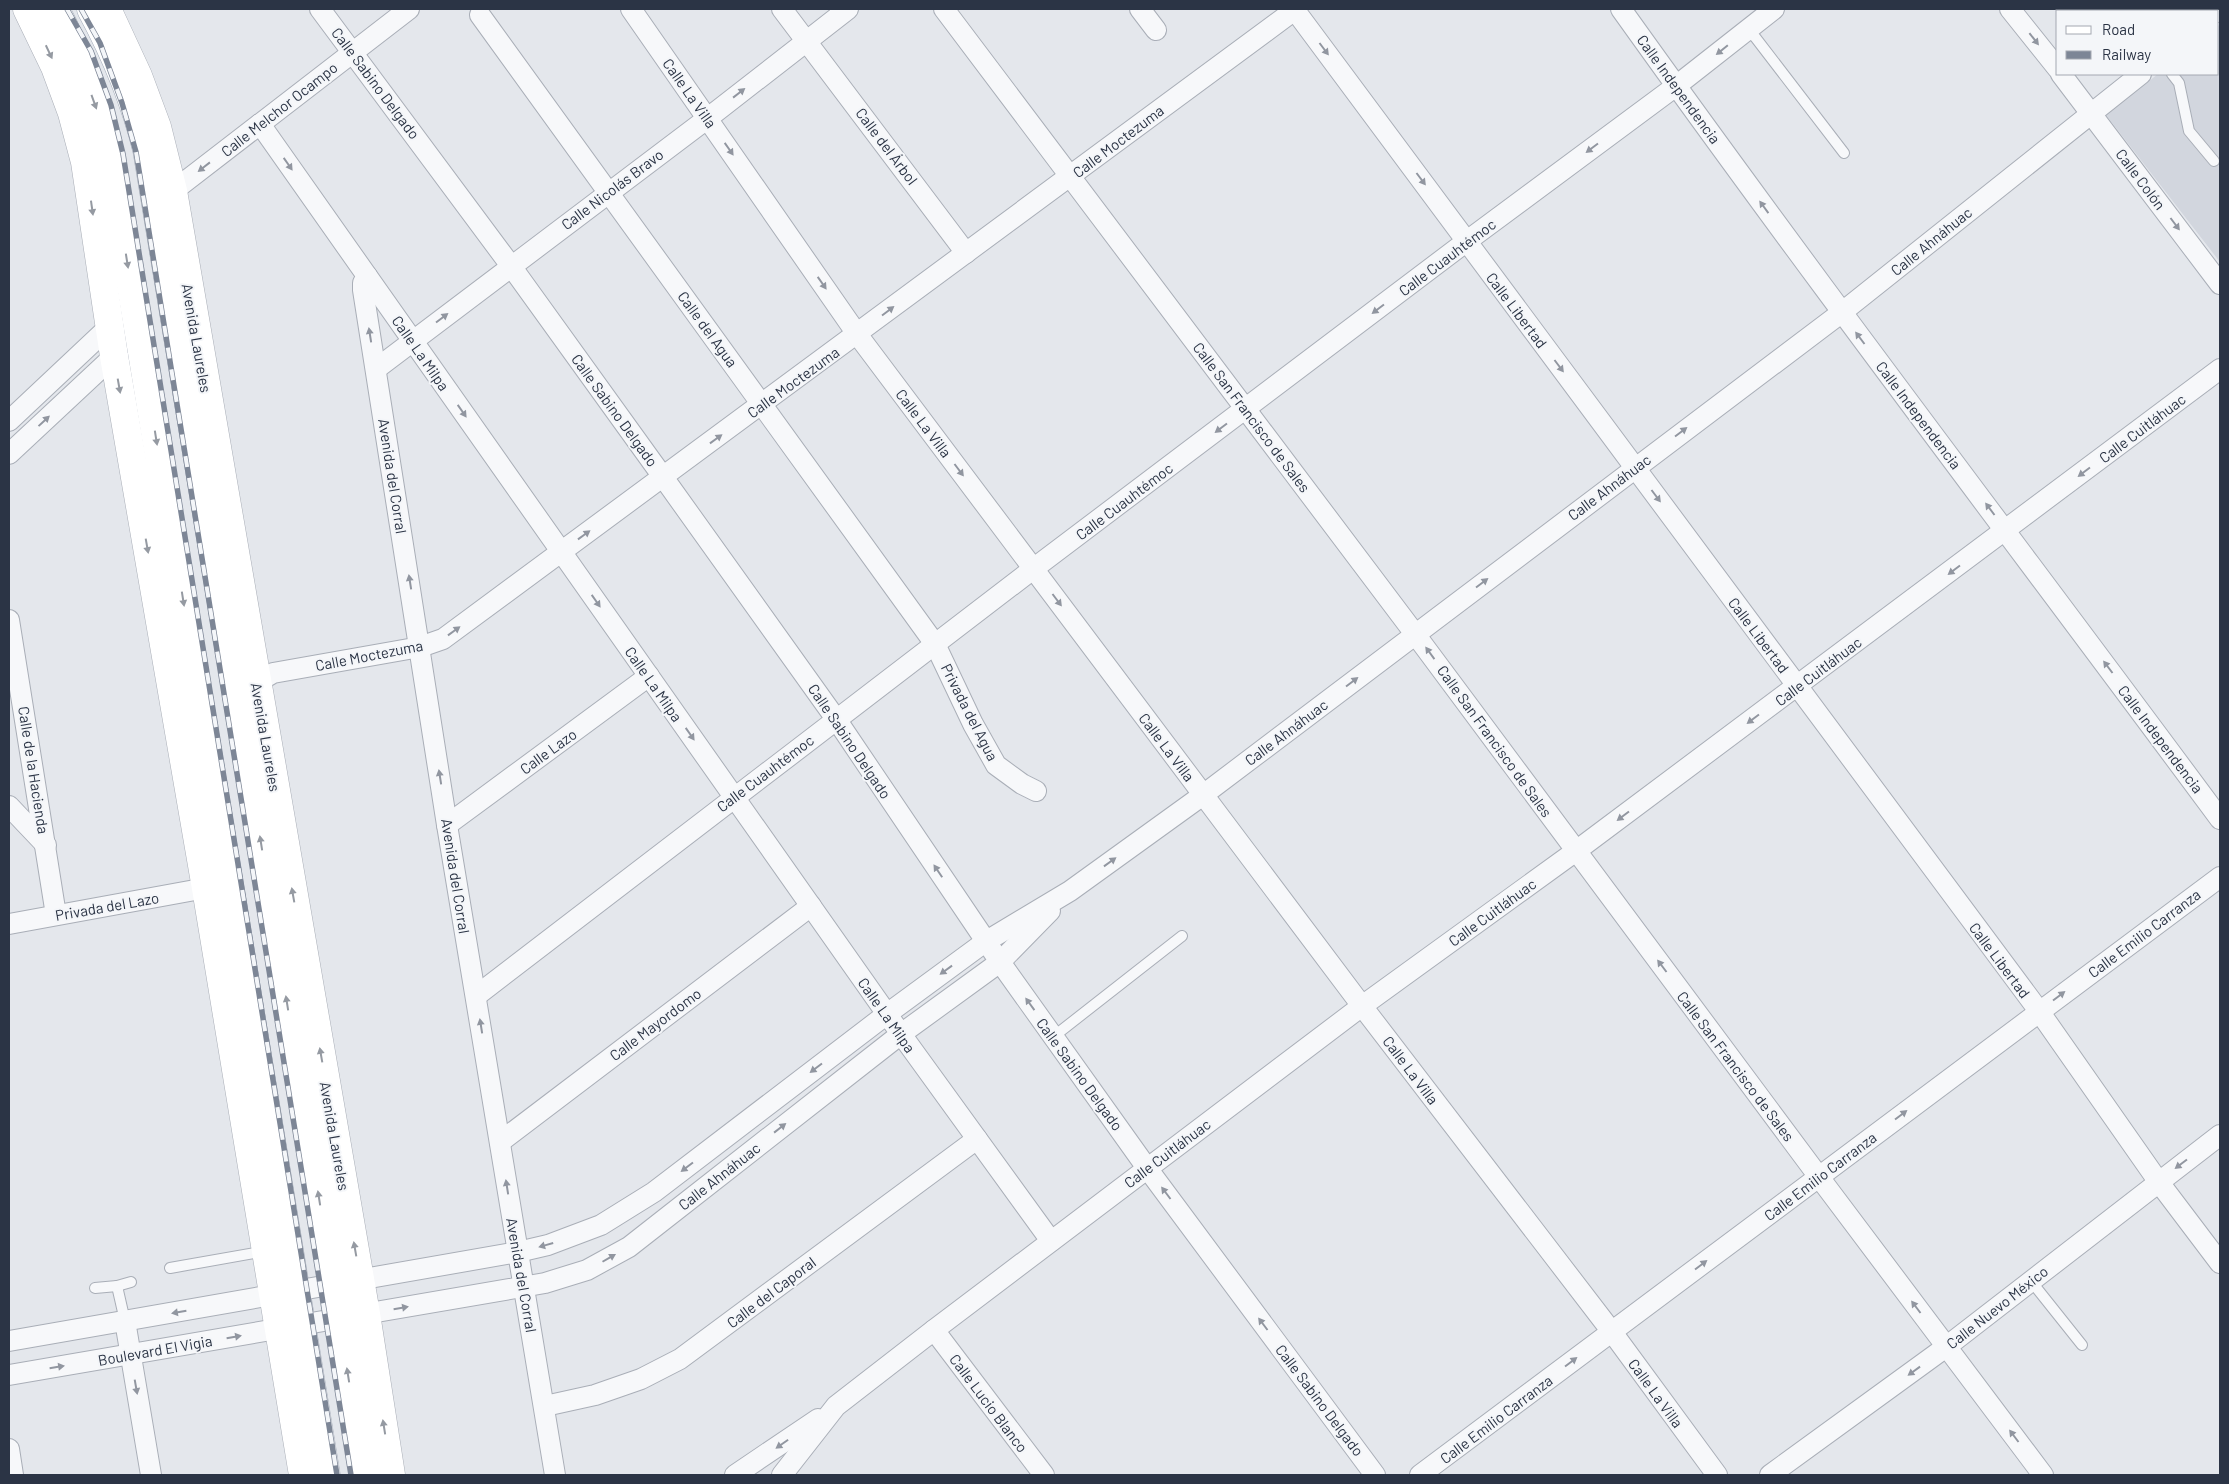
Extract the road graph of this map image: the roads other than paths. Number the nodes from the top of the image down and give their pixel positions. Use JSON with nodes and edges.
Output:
{"nodes":[{"id":1,"x":26,"y":9,"type":"edge"},
{"id":2,"x":55,"y":9,"type":"edge"},
{"id":3,"x":91,"y":9,"type":"edge"},
{"id":4,"x":107,"y":9,"type":"edge"},
{"id":5,"x":320,"y":9,"type":"edge"},
{"id":6,"x":409,"y":9,"type":"edge"},
{"id":7,"x":631,"y":9,"type":"edge"},
{"id":8,"x":782,"y":9,"type":"edge"},
{"id":9,"x":848,"y":9,"type":"edge"},
{"id":10,"x":944,"y":9,"type":"edge"},
{"id":11,"x":1140,"y":9,"type":"edge"},
{"id":12,"x":1295,"y":9,"type":"edge"},
{"id":13,"x":1621,"y":9,"type":"edge"},
{"id":14,"x":1774,"y":9,"type":"edge"},
{"id":15,"x":2010,"y":9,"type":"edge"},
{"id":16,"x":480,"y":15,"type":"dead end"},
{"id":17,"x":1156,"y":30,"type":"dead end"},
{"id":18,"x":1746,"y":30,"type":"junction"},
{"id":19,"x":807,"y":40,"type":"junction"},
{"id":20,"x":353,"y":52,"type":"junction"},
{"id":21,"x":2056,"y":66,"type":"edge"},
{"id":22,"x":2062,"y":75,"type":"edge"},
{"id":23,"x":2140,"y":75,"type":"edge"},
{"id":24,"x":2173,"y":75,"type":"edge"},
{"id":25,"x":1676,"y":86,"type":"junction"},
{"id":26,"x":2092,"y":113,"type":"junction"},
{"id":27,"x":708,"y":118,"type":"junction"},
{"id":28,"x":260,"y":124,"type":"junction"},
{"id":29,"x":1844,"y":153,"type":"dead end"},
{"id":30,"x":2214,"y":161,"type":"dead end"},
{"id":31,"x":1070,"y":176,"type":"junction"},
{"id":32,"x":172,"y":191,"type":"junction"},
{"id":33,"x":608,"y":192,"type":"junction"},
{"id":34,"x":1467,"y":241,"type":"junction"},
{"id":35,"x":966,"y":253,"type":"junction"},
{"id":36,"x":511,"y":266,"type":"junction"},
{"id":37,"x":367,"y":276,"type":"junction"},
{"id":38,"x":2220,"y":284,"type":"edge"},
{"id":39,"x":1841,"y":313,"type":"junction"},
{"id":40,"x":110,"y":326,"type":"junction"},
{"id":41,"x":857,"y":334,"type":"junction"},
{"id":42,"x":413,"y":341,"type":"junction"},
{"id":43,"x":114,"y":356,"type":"junction"},
{"id":44,"x":376,"y":369,"type":"junction"},
{"id":45,"x":2220,"y":369,"type":"edge"},
{"id":46,"x":762,"y":405,"type":"junction"},
{"id":47,"x":1246,"y":409,"type":"junction"},
{"id":48,"x":9,"y":421,"type":"edge"},
{"id":49,"x":9,"y":454,"type":"edge"},
{"id":50,"x":1635,"y":467,"type":"junction"},
{"id":51,"x":664,"y":477,"type":"junction"},
{"id":52,"x":2006,"y":531,"type":"junction"},
{"id":53,"x":561,"y":552,"type":"junction"},
{"id":54,"x":1033,"y":569,"type":"junction"},
{"id":55,"x":9,"y":623,"type":"edge"},
{"id":56,"x":1416,"y":634,"type":"junction"},
{"id":57,"x":936,"y":644,"type":"junction"},
{"id":58,"x":420,"y":647,"type":"junction"},
{"id":59,"x":649,"y":676,"type":"junction"},
{"id":60,"x":256,"y":683,"type":"junction"},
{"id":61,"x":1797,"y":686,"type":"junction"},
{"id":62,"x":836,"y":719,"type":"junction"},
{"id":63,"x":1036,"y":791,"type":"dead end"},
{"id":64,"x":1203,"y":795,"type":"junction"},
{"id":65,"x":734,"y":797,"type":"junction"},
{"id":66,"x":9,"y":806,"type":"edge"},
{"id":67,"x":2220,"y":819,"type":"edge"},
{"id":68,"x":448,"y":825,"type":"junction"},
{"id":69,"x":46,"y":845,"type":"junction"},
{"id":70,"x":1576,"y":852,"type":"junction"},
{"id":71,"x":2220,"y":877,"type":"edge"},
{"id":72,"x":206,"y":888,"type":"junction"},
{"id":73,"x":1070,"y":890,"type":"junction"},
{"id":74,"x":811,"y":906,"type":"junction"},
{"id":75,"x":56,"y":915,"type":"junction"},
{"id":76,"x":9,"y":924,"type":"edge"},
{"id":77,"x":1182,"y":936,"type":"dead end"},
{"id":78,"x":985,"y":942,"type":"junction"},
{"id":79,"x":1000,"y":962,"type":"junction"},
{"id":80,"x":476,"y":996,"type":"junction"},
{"id":81,"x":1362,"y":1006,"type":"junction"},
{"id":82,"x":2039,"y":1011,"type":"junction"},
{"id":83,"x":887,"y":1014,"type":"junction"},
{"id":84,"x":901,"y":1034,"type":"junction"},
{"id":85,"x":1053,"y":1037,"type":"junction"},
{"id":86,"x":2220,"y":1135,"type":"edge"},
{"id":87,"x":977,"y":1139,"type":"junction"},
{"id":88,"x":500,"y":1142,"type":"junction"},
{"id":89,"x":1147,"y":1168,"type":"junction"},
{"id":90,"x":1819,"y":1177,"type":"junction"},
{"id":91,"x":2158,"y":1182,"type":"junction"},
{"id":92,"x":1051,"y":1241,"type":"junction"},
{"id":93,"x":267,"y":1251,"type":"junction"},
{"id":94,"x":518,"y":1252,"type":"junction"},
{"id":95,"x":2220,"y":1263,"type":"edge"},
{"id":96,"x":170,"y":1268,"type":"dead end"},
{"id":97,"x":360,"y":1279,"type":"junction"},
{"id":98,"x":2031,"y":1281,"type":"junction"},
{"id":99,"x":131,"y":1282,"type":"dead end"},
{"id":100,"x":333,"y":1285,"type":"junction"},
{"id":101,"x":117,"y":1286,"type":"junction"},
{"id":102,"x":524,"y":1286,"type":"junction"},
{"id":103,"x":95,"y":1288,"type":"dead end"},
{"id":104,"x":285,"y":1294,"type":"junction"},
{"id":105,"x":366,"y":1314,"type":"junction"},
{"id":106,"x":339,"y":1319,"type":"junction"},
{"id":107,"x":125,"y":1322,"type":"junction"},
{"id":108,"x":291,"y":1328,"type":"junction"},
{"id":109,"x":934,"y":1330,"type":"junction"},
{"id":110,"x":1612,"y":1332,"type":"junction"},
{"id":111,"x":9,"y":1341,"type":"edge"},
{"id":112,"x":2082,"y":1345,"type":"dead end"},
{"id":113,"x":1946,"y":1347,"type":"junction"},
{"id":114,"x":131,"y":1354,"type":"junction"},
{"id":115,"x":9,"y":1374,"type":"edge"},
{"id":116,"x":545,"y":1406,"type":"junction"},
{"id":117,"x":836,"y":1406,"type":"junction"},
{"id":118,"x":9,"y":1449,"type":"edge"},
{"id":119,"x":13,"y":1475,"type":"edge"},
{"id":120,"x":151,"y":1475,"type":"edge"},
{"id":121,"x":303,"y":1475,"type":"edge"},
{"id":122,"x":326,"y":1475,"type":"edge"},
{"id":123,"x":365,"y":1475,"type":"edge"},
{"id":124,"x":392,"y":1475,"type":"edge"},
{"id":125,"x":555,"y":1475,"type":"edge"},
{"id":126,"x":735,"y":1475,"type":"edge"},
{"id":127,"x":782,"y":1475,"type":"edge"},
{"id":128,"x":1044,"y":1475,"type":"edge"},
{"id":129,"x":1375,"y":1475,"type":"edge"},
{"id":130,"x":1420,"y":1475,"type":"edge"},
{"id":131,"x":1717,"y":1475,"type":"edge"},
{"id":132,"x":1770,"y":1475,"type":"edge"},
{"id":133,"x":2043,"y":1475,"type":"edge"}],
"edges":[{"from":1,"to":40,"type":"main road","one_way":true},
{"from":2,"to":104,"type":"main road","one_way":true},
{"from":100,"to":3,"type":"main road","name":"Avenida Laureles","one_way":true},
{"from":4,"to":32,"type":"main road","name":"Avenida Laureles"},
{"from":5,"to":20,"type":"street","name":"Calle Sabino Delgado"},
{"from":6,"to":20,"type":"street","name":"Calle Melchor Ocampo"},
{"from":7,"to":27,"type":"street","name":"Calle La Villa"},
{"from":8,"to":19,"type":"street","name":"Calle del Árbol"},
{"from":9,"to":19,"type":"street","name":"Calle Nicolás Bravo"},
{"from":10,"to":31,"type":"street","name":"Calle San Francisco de Sales"},
{"from":11,"to":17,"type":"street"},
{"from":12,"to":31,"type":"street","name":"Calle Moctezuma"},
{"from":12,"to":34,"type":"street","name":"Calle Libertad","one_way":true},
{"from":13,"to":25,"type":"street","name":"Calle Independencia"},
{"from":14,"to":18,"type":"street","name":"Calle Cuauhtémoc"},
{"from":15,"to":21,"type":"street","one_way":true},
{"from":16,"to":33,"type":"street","name":"Calle del Agua"},
{"from":18,"to":25,"type":"street","name":"Calle Cuauhtémoc","one_way":true},
{"from":18,"to":29,"type":"lane"},
{"from":27,"to":19,"type":"street","name":"Calle Nicolás Bravo","one_way":true},
{"from":19,"to":35,"type":"street","name":"Calle del Árbol"},
{"from":20,"to":28,"type":"street","name":"Calle Melchor Ocampo"},
{"from":20,"to":36,"type":"street","name":"Calle Sabino Delgado"},
{"from":22,"to":26,"type":"street","name":"Calle Colón"},
{"from":23,"to":26,"type":"street","name":"Calle Ahnáhuac"},
{"from":24,"to":30,"type":"lane"},
{"from":25,"to":34,"type":"street","name":"Calle Cuauhtémoc","one_way":true},
{"from":39,"to":25,"type":"street","name":"Calle Independencia","one_way":true},
{"from":26,"to":38,"type":"street","name":"Calle Colón","one_way":true},
{"from":26,"to":39,"type":"street","name":"Calle Ahnáhuac"},
{"from":27,"to":33,"type":"street","name":"Calle Nicolás Bravo"},
{"from":27,"to":41,"type":"street","name":"Calle La Villa","one_way":true},
{"from":28,"to":32,"type":"street","name":"Calle Melchor Ocampo","one_way":true},
{"from":28,"to":37,"type":"street","name":"Calle La Milpa","one_way":true},
{"from":31,"to":35,"type":"street","name":"Calle Moctezuma"},
{"from":31,"to":47,"type":"street","name":"Calle San Francisco de Sales"},
{"from":32,"to":60,"type":"main road","name":"Avenida Laureles"},
{"from":33,"to":36,"type":"street","name":"Calle Nicolás Bravo"},
{"from":33,"to":46,"type":"street","name":"Calle del Agua"},
{"from":34,"to":47,"type":"street","name":"Calle Cuauhtémoc","one_way":true},
{"from":34,"to":50,"type":"street","name":"Calle Libertad","one_way":true},
{"from":41,"to":35,"type":"street","name":"Calle Moctezuma","one_way":true},
{"from":42,"to":36,"type":"street","name":"Calle Nicolás Bravo","one_way":true},
{"from":36,"to":51,"type":"street","name":"Calle Sabino Delgado"},
{"from":37,"to":42,"type":"street","name":"Calle La Milpa"},
{"from":44,"to":37,"type":"street","name":"Avenida del Corral","one_way":true},
{"from":50,"to":39,"type":"street","name":"Calle Ahnáhuac","one_way":true},
{"from":52,"to":39,"type":"street","name":"Calle Independencia","one_way":true},
{"from":40,"to":43,"type":"main road"},
{"from":40,"to":48,"type":"street"},
{"from":41,"to":46,"type":"street","name":"Calle Moctezuma"},
{"from":41,"to":54,"type":"street","name":"Calle La Villa","one_way":true},
{"from":42,"to":44,"type":"street","name":"Calle Nicolás Bravo"},
{"from":42,"to":53,"type":"street","name":"Calle La Milpa","one_way":true},
{"from":49,"to":43,"type":"street","one_way":true},
{"from":43,"to":72,"type":"main road","one_way":true},
{"from":58,"to":44,"type":"street","name":"Avenida del Corral","one_way":true},
{"from":45,"to":52,"type":"street","name":"Calle Cuitláhuac","one_way":true},
{"from":51,"to":46,"type":"street","name":"Calle Moctezuma","one_way":true},
{"from":46,"to":57,"type":"street","name":"Calle del Agua"},
{"from":47,"to":54,"type":"street","name":"Calle Cuauhtémoc","one_way":true},
{"from":47,"to":56,"type":"street","name":"Calle San Francisco de Sales"},
{"from":56,"to":50,"type":"street","name":"Calle Ahnáhuac","one_way":true},
{"from":50,"to":61,"type":"street","name":"Calle Libertad","one_way":true},
{"from":53,"to":51,"type":"street","name":"Calle Moctezuma","one_way":true},
{"from":51,"to":62,"type":"street","name":"Calle Sabino Delgado"},
{"from":52,"to":61,"type":"street","name":"Calle Cuitláhuac","one_way":true},
{"from":67,"to":52,"type":"street","name":"Calle Independencia","one_way":true},
{"from":58,"to":53,"type":"street","name":"Calle Moctezuma","one_way":true},
{"from":53,"to":59,"type":"street","name":"Calle La Milpa","one_way":true},
{"from":54,"to":57,"type":"street","name":"Calle Cuauhtémoc"},
{"from":54,"to":64,"type":"street","name":"Calle La Villa","one_way":true},
{"from":55,"to":69,"type":"street","name":"Calle de la Hacienda"},
{"from":64,"to":56,"type":"street","name":"Calle Ahnáhuac","one_way":true},
{"from":70,"to":56,"type":"street","name":"Calle San Francisco de Sales","one_way":true},
{"from":57,"to":62,"type":"street","name":"Calle Cuauhtémoc"},
{"from":57,"to":63,"type":"street","name":"Privada del Agua"},
{"from":58,"to":60,"type":"street","name":"Calle Moctezuma"},
{"from":68,"to":58,"type":"street","name":"Avenida del Corral","one_way":true},
{"from":59,"to":65,"type":"street","name":"Calle La Milpa","one_way":true},
{"from":59,"to":68,"type":"street","name":"Calle Lazo"},
{"from":97,"to":60,"type":"main road","name":"Avenida Laureles","one_way":true},
{"from":61,"to":70,"type":"street","name":"Calle Cuitláhuac","one_way":true},
{"from":61,"to":82,"type":"street","name":"Calle Libertad"},
{"from":62,"to":65,"type":"street","name":"Calle Cuauhtémoc"},
{"from":78,"to":62,"type":"street","name":"Calle Sabino Delgado","one_way":true},
{"from":73,"to":64,"type":"street","name":"Calle Ahnáhuac","one_way":true},
{"from":64,"to":81,"type":"street","name":"Calle La Villa"},
{"from":65,"to":74,"type":"street","name":"Calle La Milpa"},
{"from":65,"to":80,"type":"street","name":"Calle Cuauhtémoc"},
{"from":66,"to":69,"type":"street"},
{"from":68,"to":80,"type":"street","name":"Avenida del Corral"},
{"from":69,"to":75,"type":"street","name":"Calle de la Hacienda"},
{"from":70,"to":81,"type":"street","name":"Calle Cuitláhuac"},
{"from":90,"to":70,"type":"street","name":"Calle San Francisco de Sales","one_way":true},
{"from":82,"to":71,"type":"street","name":"Calle Emilio Carranza","one_way":true},
{"from":72,"to":75,"type":"street","name":"Privada del Lazo"},
{"from":72,"to":93,"type":"main road"},
{"from":73,"to":78,"type":"street","name":"Calle Ahnáhuac"},
{"from":73,"to":79,"type":"street","name":"Calle Ahnáhuac"},
{"from":74,"to":83,"type":"street","name":"Calle La Milpa"},
{"from":74,"to":88,"type":"street","name":"Calle Mayordomo"},
{"from":75,"to":76,"type":"street","name":"Privada del Lazo"},
{"from":77,"to":85,"type":"lane"},
{"from":78,"to":79,"type":"street","name":"Calle Sabino Delgado"},
{"from":78,"to":83,"type":"street","name":"Calle Ahnáhuac","one_way":true},
{"from":79,"to":84,"type":"street","name":"Calle Ahnáhuac"},
{"from":85,"to":79,"type":"street","name":"Calle Sabino Delgado","one_way":true},
{"from":88,"to":80,"type":"street","name":"Avenida del Corral","one_way":true},
{"from":81,"to":89,"type":"street","name":"Calle Cuitláhuac"},
{"from":81,"to":110,"type":"street","name":"Calle La Villa"},
{"from":90,"to":82,"type":"street","name":"Calle Emilio Carranza","one_way":true},
{"from":82,"to":91,"type":"street","name":"Calle Libertad"},
{"from":83,"to":84,"type":"street","name":"Calle La Milpa"},
{"from":83,"to":94,"type":"street","name":"Calle Ahnáhuac","one_way":true},
{"from":84,"to":87,"type":"street","name":"Calle La Milpa"},
{"from":102,"to":84,"type":"street","name":"Calle Ahnáhuac","one_way":true},
{"from":85,"to":89,"type":"street","name":"Calle Sabino Delgado"},
{"from":86,"to":91,"type":"street","name":"Calle Nuevo México","one_way":true},
{"from":87,"to":92,"type":"street","name":"Calle La Milpa"},
{"from":87,"to":116,"type":"street","name":"Calle del Caporal"},
{"from":94,"to":88,"type":"street","name":"Avenida del Corral","one_way":true},
{"from":89,"to":92,"type":"street","name":"Calle Cuitláhuac"},
{"from":129,"to":89,"type":"street","name":"Calle Sabino Delgado","one_way":true},
{"from":110,"to":90,"type":"street","name":"Calle Emilio Carranza","one_way":true},
{"from":113,"to":90,"type":"street","name":"Calle San Francisco de Sales","one_way":true},
{"from":91,"to":95,"type":"street","name":"Calle Libertad"},
{"from":91,"to":98,"type":"street","name":"Calle Nuevo México"},
{"from":92,"to":109,"type":"street","name":"Calle Cuitláhuac"},
{"from":93,"to":96,"type":"lane"},
{"from":93,"to":104,"type":"main road"},
{"from":94,"to":97,"type":"street","name":"Calle Ahnáhuac"},
{"from":94,"to":102,"type":"street","name":"Avenida del Corral"},
{"from":97,"to":100,"type":"street","name":"Calle Ahnáhuac"},
{"from":97,"to":105,"type":"main road","name":"Avenida Laureles"},
{"from":98,"to":112,"type":"lane"},
{"from":98,"to":113,"type":"street","name":"Calle Nuevo México"},
{"from":99,"to":101,"type":"lane"},
{"from":100,"to":104,"type":"street","name":"Calle Ahnáhuac"},
{"from":100,"to":106,"type":"main road","name":"Avenida Laureles"},
{"from":101,"to":103,"type":"lane"},
{"from":101,"to":107,"type":"lane"},
{"from":105,"to":102,"type":"street","name":"Calle Ahnáhuac","one_way":true},
{"from":102,"to":116,"type":"street","name":"Avenida del Corral"},
{"from":104,"to":107,"type":"street","one_way":true},
{"from":104,"to":108,"type":"main road"},
{"from":105,"to":106,"type":"street","name":"Calle Ahnáhuac"},
{"from":124,"to":105,"type":"main road","name":"Avenida Laureles","one_way":true},
{"from":106,"to":108,"type":"street","name":"Calle Ahnáhuac"},
{"from":123,"to":106,"type":"main road","name":"Avenida Laureles","one_way":true},
{"from":107,"to":111,"type":"street"},
{"from":107,"to":114,"type":"street"},
{"from":114,"to":108,"type":"street","name":"Boulevard El Vigia","one_way":true},
{"from":108,"to":121,"type":"main road"},
{"from":108,"to":122,"type":"main road"},
{"from":109,"to":117,"type":"street","name":"Calle Cuitláhuac"},
{"from":109,"to":128,"type":"street","name":"Calle Lucio Blanco"},
{"from":130,"to":110,"type":"street","name":"Calle Emilio Carranza","one_way":true},
{"from":110,"to":131,"type":"street","name":"Calle La Villa"},
{"from":113,"to":132,"type":"street","name":"Calle Nuevo México","one_way":true},
{"from":133,"to":113,"type":"street","name":"Calle San Francisco de Sales","one_way":true},
{"from":115,"to":114,"type":"street","name":"Boulevard El Vigia","one_way":true},
{"from":114,"to":120,"type":"street","one_way":true},
{"from":116,"to":125,"type":"street","name":"Avenida del Corral"},
{"from":117,"to":126,"type":"street","one_way":true},
{"from":117,"to":127,"type":"street","name":"Calle Cuitláhuac"},
{"from":118,"to":119,"type":"street"}]}
